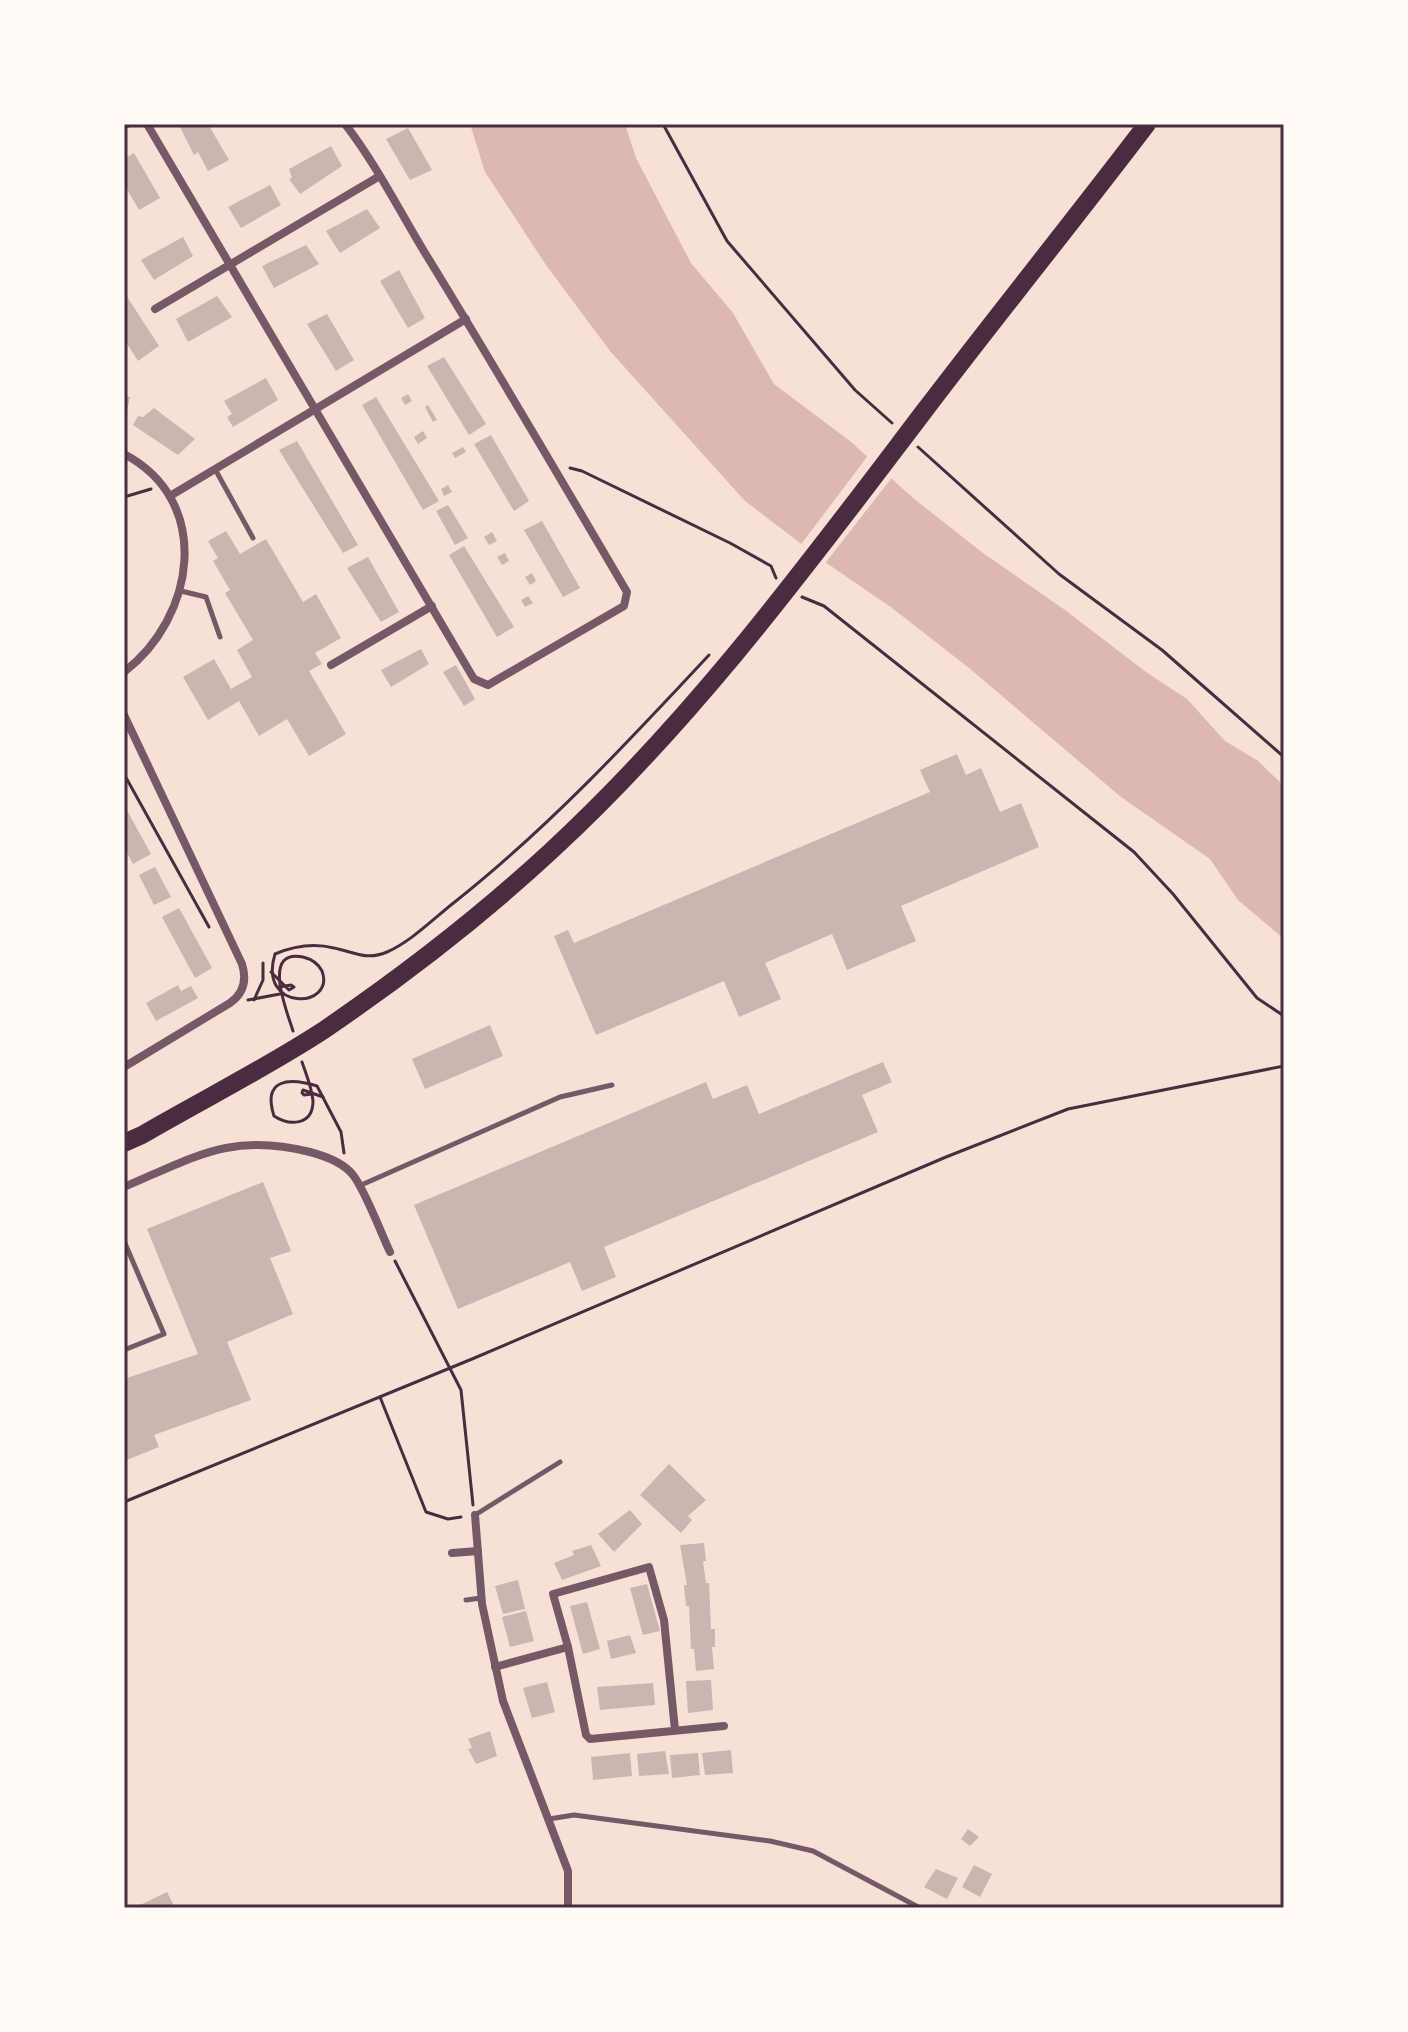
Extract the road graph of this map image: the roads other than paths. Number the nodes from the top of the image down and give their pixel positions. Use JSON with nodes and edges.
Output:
{"nodes":[{"id":1,"x":147,"y":124,"type":"edge"},
{"id":2,"x":345,"y":124,"type":"edge"},
{"id":3,"x":1147,"y":124,"type":"edge"},
{"id":4,"x":378,"y":177,"type":"junction"},
{"id":5,"x":229,"y":265,"type":"junction"},
{"id":6,"x":155,"y":309,"type":"dead end"},
{"id":7,"x":466,"y":319,"type":"junction"},
{"id":8,"x":314,"y":410,"type":"junction"},
{"id":9,"x":124,"y":454,"type":"edge"},
{"id":10,"x":215,"y":469,"type":"junction"},
{"id":11,"x":170,"y":496,"type":"junction"},
{"id":12,"x":253,"y":538,"type":"dead end"},
{"id":13,"x":181,"y":591,"type":"junction"},
{"id":14,"x":432,"y":606,"type":"junction"},
{"id":15,"x":220,"y":637,"type":"dead end"},
{"id":16,"x":331,"y":665,"type":"dead end"},
{"id":17,"x":124,"y":672,"type":"edge"},
{"id":18,"x":124,"y":715,"type":"edge"},
{"id":19,"x":124,"y":1067,"type":"edge"},
{"id":20,"x":612,"y":1085,"type":"dead end"},
{"id":21,"x":124,"y":1143,"type":"edge"},
{"id":22,"x":359,"y":1186,"type":"junction"},
{"id":23,"x":124,"y":1187,"type":"edge"},
{"id":24,"x":124,"y":1241,"type":"edge"},
{"id":25,"x":390,"y":1252,"type":"road end"},
{"id":26,"x":124,"y":1350,"type":"edge"},
{"id":27,"x":560,"y":1462,"type":"dead end"},
{"id":28,"x":475,"y":1515,"type":"joint"},
{"id":29,"x":478,"y":1551,"type":"junction"},
{"id":30,"x":452,"y":1553,"type":"dead end"},
{"id":31,"x":481,"y":1598,"type":"junction"},
{"id":32,"x":466,"y":1600,"type":"dead end"},
{"id":33,"x":568,"y":1647,"type":"junction"},
{"id":34,"x":495,"y":1667,"type":"junction"},
{"id":35,"x":724,"y":1726,"type":"dead end"},
{"id":36,"x":675,"y":1730,"type":"junction"},
{"id":37,"x":549,"y":1819,"type":"junction"},
{"id":38,"x":568,"y":1908,"type":"edge"},
{"id":39,"x":920,"y":1908,"type":"edge"}],
"edges":[{"from":1,"to":5,"type":"street"},
{"from":2,"to":4,"type":"street"},
{"from":3,"to":21,"type":"highway"},
{"from":4,"to":5,"type":"street"},
{"from":4,"to":7,"type":"street"},
{"from":5,"to":6,"type":"street"},
{"from":5,"to":8,"type":"street"},
{"from":7,"to":8,"type":"street"},
{"from":7,"to":14,"type":"street"},
{"from":8,"to":10,"type":"street"},
{"from":8,"to":14,"type":"street"},
{"from":9,"to":11,"type":"street"},
{"from":10,"to":11,"type":"street"},
{"from":10,"to":12,"type":"lane"},
{"from":11,"to":13,"type":"street"},
{"from":13,"to":15,"type":"lane"},
{"from":13,"to":17,"type":"street"},
{"from":14,"to":16,"type":"street"},
{"from":18,"to":19,"type":"street"},
{"from":20,"to":22,"type":"lane"},
{"from":22,"to":23,"type":"street"},
{"from":22,"to":25,"type":"street"},
{"from":24,"to":26,"type":"lane"},
{"from":27,"to":28,"type":"lane"},
{"from":28,"to":29,"type":"street"},
{"from":29,"to":30,"type":"street"},
{"from":29,"to":31,"type":"street"},
{"from":31,"to":32,"type":"lane"},
{"from":31,"to":34,"type":"street"},
{"from":33,"to":34,"type":"street"},
{"from":33,"to":36,"type":"street"},
{"from":33,"to":36,"type":"street"},
{"from":34,"to":37,"type":"street"},
{"from":35,"to":36,"type":"street"},
{"from":37,"to":38,"type":"street"},
{"from":37,"to":39,"type":"lane"}]}
